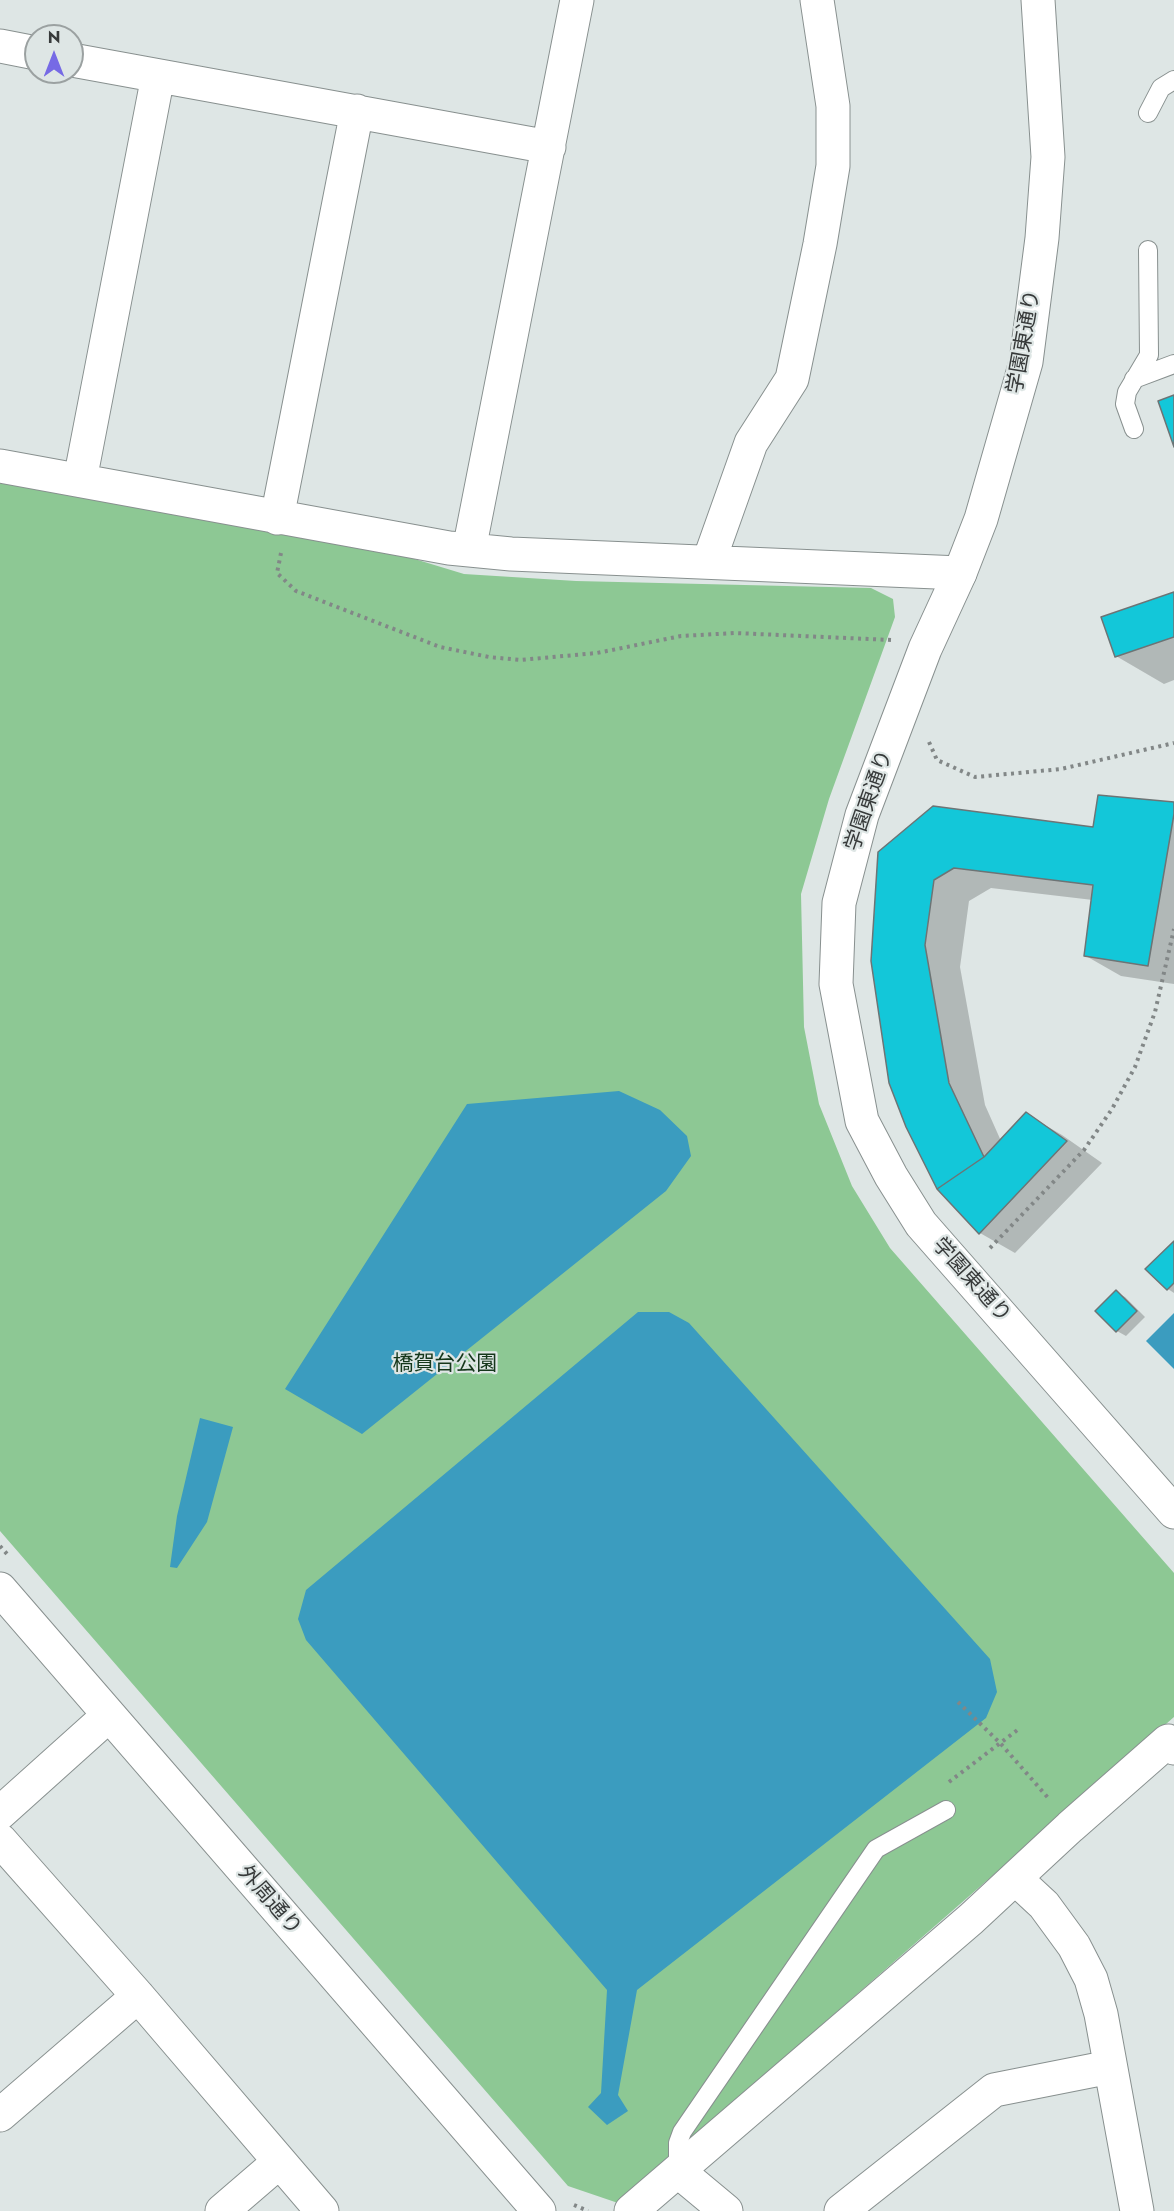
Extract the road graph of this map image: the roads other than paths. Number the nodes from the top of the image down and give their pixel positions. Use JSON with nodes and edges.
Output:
{"nodes":[{"id":1,"x":577,"y":0,"type":"edge"},
{"id":2,"x":818,"y":0,"type":"edge"},
{"id":3,"x":1038,"y":0,"type":"edge"},
{"id":4,"x":0,"y":46,"type":"edge"},
{"id":5,"x":24,"y":51,"type":"edge"},
{"id":6,"x":84,"y":62,"type":"edge"},
{"id":7,"x":158,"y":76,"type":"junction"},
{"id":8,"x":1174,"y":80,"type":"edge"},
{"id":9,"x":357,"y":111,"type":"junction"},
{"id":10,"x":1148,"y":113,"type":"dead end"},
{"id":11,"x":549,"y":147,"type":"junction"},
{"id":12,"x":1148,"y":250,"type":"dead end"},
{"id":13,"x":1174,"y":364,"type":"edge"},
{"id":14,"x":1134,"y":379,"type":"junction"},
{"id":15,"x":1134,"y":429,"type":"dead end"},
{"id":16,"x":0,"y":466,"type":"edge"},
{"id":17,"x":80,"y":480,"type":"junction"},
{"id":18,"x":283,"y":519,"type":"junction"},
{"id":19,"x":470,"y":550,"type":"junction"},
{"id":20,"x":710,"y":561,"type":"junction"},
{"id":21,"x":960,"y":573,"type":"junction"},
{"id":22,"x":1174,"y":1512,"type":"edge"},
{"id":23,"x":0,"y":1589,"type":"edge"},
{"id":24,"x":108,"y":1716,"type":"junction"},
{"id":25,"x":1174,"y":1748,"type":"edge"},
{"id":26,"x":946,"y":1810,"type":"road end"},
{"id":27,"x":0,"y":1813,"type":"edge"},
{"id":28,"x":0,"y":1840,"type":"edge"},
{"id":29,"x":1016,"y":1879,"type":"junction"},
{"id":30,"x":138,"y":1996,"type":"junction"},
{"id":31,"x":1110,"y":2067,"type":"junction"},
{"id":32,"x":0,"y":2115,"type":"edge"},
{"id":33,"x":279,"y":2162,"type":"junction"},
{"id":34,"x":678,"y":2171,"type":"junction"},
{"id":35,"x":222,"y":2211,"type":"edge"},
{"id":36,"x":322,"y":2211,"type":"edge"},
{"id":37,"x":539,"y":2211,"type":"edge"},
{"id":38,"x":631,"y":2211,"type":"edge"},
{"id":39,"x":726,"y":2211,"type":"edge"},
{"id":40,"x":841,"y":2211,"type":"edge"},
{"id":41,"x":1137,"y":2211,"type":"edge"}],
"edges":[{"from":1,"to":11,"type":"street"},
{"from":2,"to":20,"type":"street"},
{"from":3,"to":21,"type":"street","name":"学園東通り"},
{"from":4,"to":5,"type":"street"},
{"from":6,"to":7,"type":"street"},
{"from":7,"to":9,"type":"street"},
{"from":7,"to":17,"type":"street"},
{"from":8,"to":10,"type":"lane"},
{"from":9,"to":11,"type":"street"},
{"from":9,"to":18,"type":"street"},
{"from":11,"to":19,"type":"street"},
{"from":12,"to":14,"type":"lane"},
{"from":13,"to":14,"type":"lane"},
{"from":14,"to":15,"type":"lane"},
{"from":16,"to":17,"type":"street"},
{"from":17,"to":18,"type":"street"},
{"from":18,"to":19,"type":"street"},
{"from":19,"to":20,"type":"street"},
{"from":20,"to":21,"type":"street"},
{"from":21,"to":22,"type":"street","name":"学園東通り"},
{"from":23,"to":24,"type":"street","name":"外周通り"},
{"from":24,"to":27,"type":"street"},
{"from":24,"to":37,"type":"street","name":"外周通り"},
{"from":25,"to":29,"type":"street"},
{"from":26,"to":34,"type":"lane"},
{"from":28,"to":30,"type":"street"},
{"from":29,"to":31,"type":"street"},
{"from":29,"to":34,"type":"street"},
{"from":30,"to":32,"type":"street"},
{"from":30,"to":33,"type":"street"},
{"from":31,"to":40,"type":"street"},
{"from":31,"to":41,"type":"street"},
{"from":33,"to":35,"type":"street"},
{"from":33,"to":36,"type":"street"},
{"from":34,"to":38,"type":"street"},
{"from":34,"to":39,"type":"street"}]}
